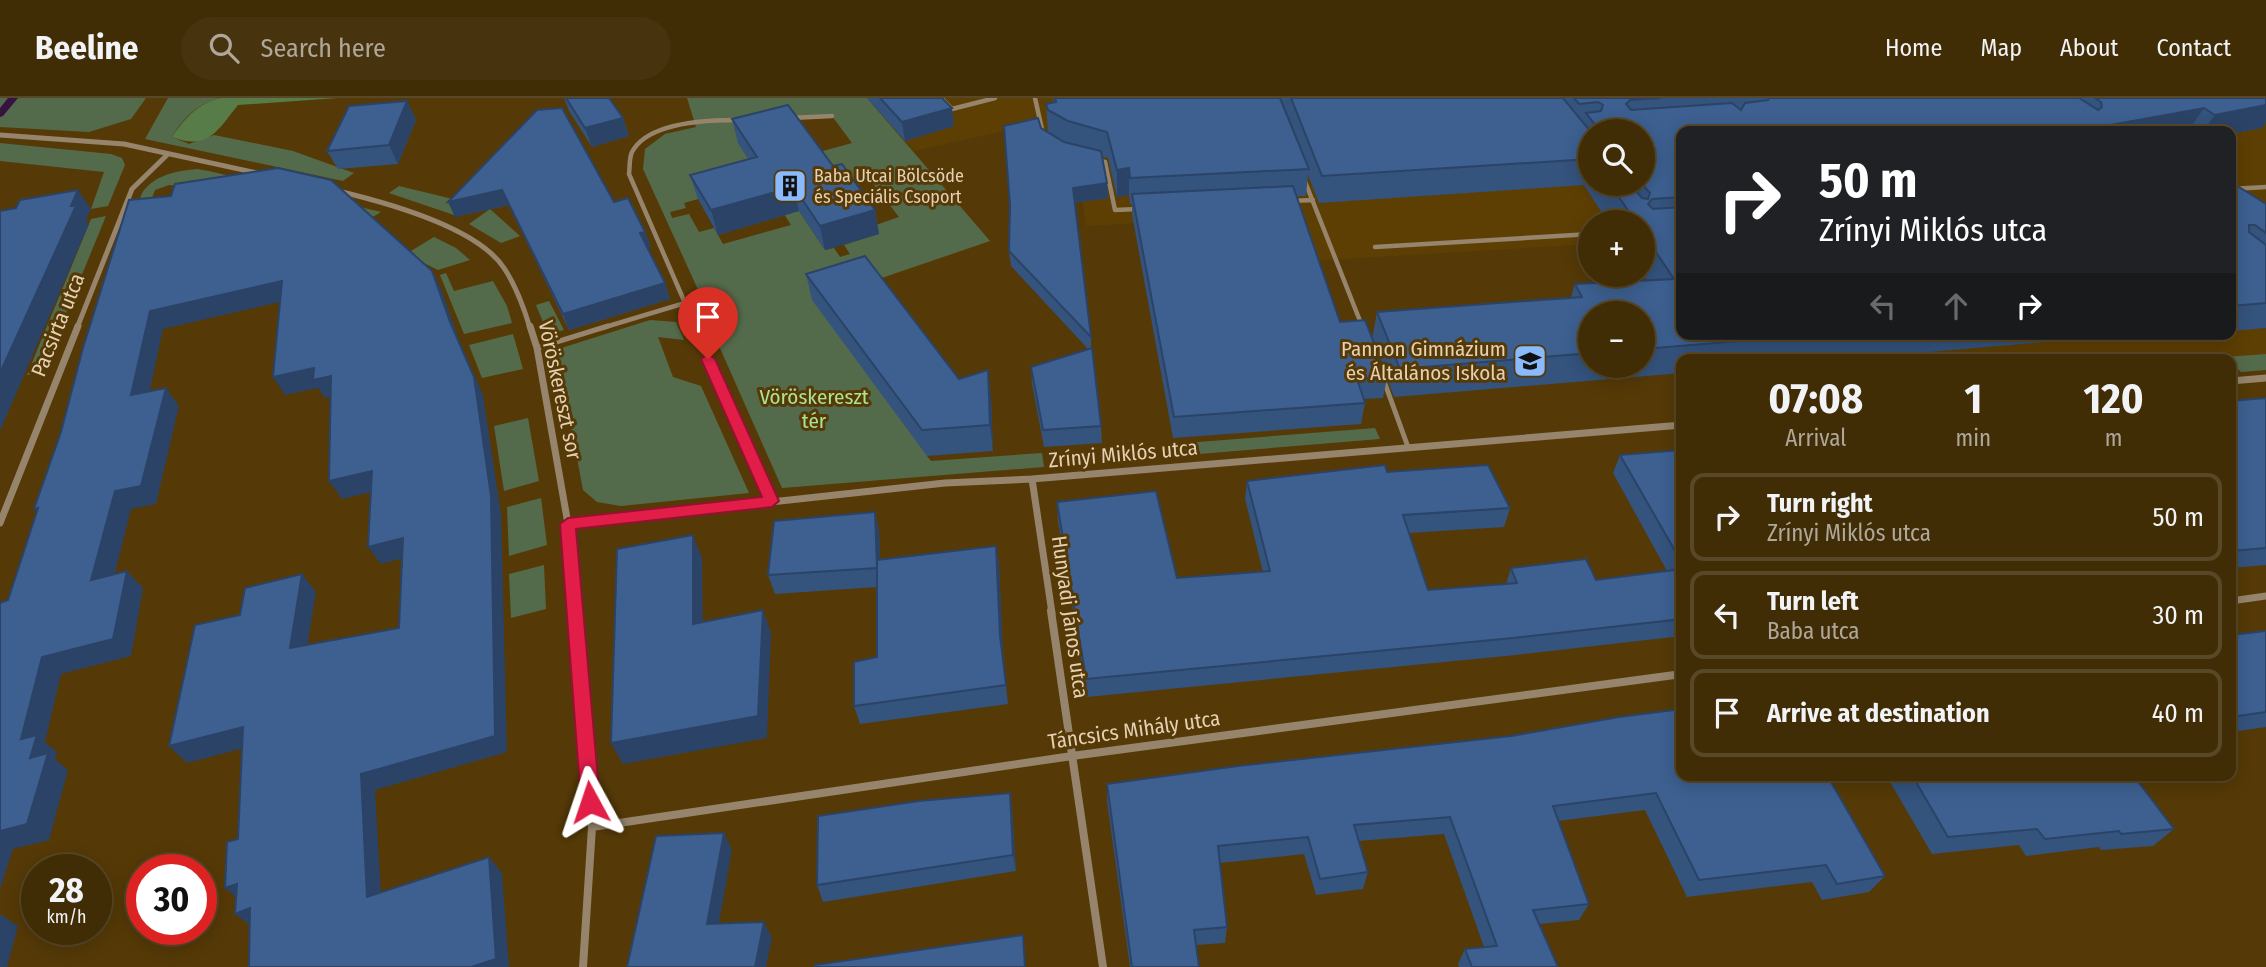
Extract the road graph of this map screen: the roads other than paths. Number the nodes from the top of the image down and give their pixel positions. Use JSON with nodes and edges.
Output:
{"nodes":[{"id":1,"x":941,"y":98,"type":"edge"},
{"id":2,"x":995,"y":98,"type":"edge"},
{"id":3,"x":1035,"y":98,"type":"edge"},
{"id":4,"x":832,"y":116,"type":"dead end"},
{"id":5,"x":784,"y":118,"type":"edge"},
{"id":6,"x":740,"y":120,"type":"edge"},
{"id":7,"x":0,"y":135,"type":"edge"},
{"id":8,"x":1045,"y":139,"type":"edge"},
{"id":9,"x":168,"y":153,"type":"junction"},
{"id":10,"x":1093,"y":159,"type":"edge"},
{"id":11,"x":1303,"y":175,"type":"edge"},
{"id":12,"x":268,"y":176,"type":"edge"},
{"id":13,"x":2266,"y":187,"type":"edge"},
{"id":14,"x":2236,"y":189,"type":"edge"},
{"id":15,"x":334,"y":190,"type":"edge"},
{"id":16,"x":1313,"y":200,"type":"junction"},
{"id":17,"x":1286,"y":202,"type":"edge"},
{"id":18,"x":1141,"y":209,"type":"edge"},
{"id":19,"x":1578,"y":235,"type":"edge"},
{"id":20,"x":1375,"y":247,"type":"dead end"},
{"id":21,"x":685,"y":303,"type":"junction"},
{"id":22,"x":1366,"y":335,"type":"edge"},
{"id":23,"x":537,"y":348,"type":"junction"},
{"id":24,"x":1380,"y":372,"type":"edge"},
{"id":25,"x":2266,"y":378,"type":"edge"},
{"id":26,"x":2236,"y":381,"type":"edge"},
{"id":27,"x":1676,"y":425,"type":"edge"},
{"id":28,"x":1408,"y":447,"type":"junction"},
{"id":29,"x":1032,"y":479,"type":"junction"},
{"id":30,"x":772,"y":501,"type":"junction"},
{"id":31,"x":0,"y":523,"type":"edge"},
{"id":32,"x":568,"y":524,"type":"junction"},
{"id":33,"x":2266,"y":596,"type":"edge"},
{"id":34,"x":2236,"y":600,"type":"edge"},
{"id":35,"x":1676,"y":675,"type":"edge"},
{"id":36,"x":1072,"y":756,"type":"junction"},
{"id":37,"x":593,"y":827,"type":"junction"},
{"id":38,"x":583,"y":967,"type":"edge"},
{"id":39,"x":1103,"y":967,"type":"edge"}],
"edges":[{"from":1,"to":2,"type":"lane"},
{"from":3,"to":8,"type":"lane"},
{"from":4,"to":5,"type":"lane"},
{"from":6,"to":21,"type":"lane"},
{"from":7,"to":9,"type":"street"},
{"from":9,"to":12,"type":"street"},
{"from":9,"to":31,"type":"street","name":"Pacsirta utca"},
{"from":10,"to":18,"type":"lane"},
{"from":11,"to":16,"type":"lane"},
{"from":13,"to":14,"type":"lane"},
{"from":15,"to":23,"type":"street","name":"Vöröskereszt sor"},
{"from":16,"to":17,"type":"lane"},
{"from":16,"to":22,"type":"lane"},
{"from":19,"to":20,"type":"lane"},
{"from":21,"to":23,"type":"lane"},
{"from":21,"to":30,"type":"street"},
{"from":23,"to":32,"type":"street","name":"Vöröskereszt sor"},
{"from":24,"to":28,"type":"lane"},
{"from":25,"to":26,"type":"street"},
{"from":27,"to":28,"type":"street","name":"Zrínyi Miklós utca"},
{"from":28,"to":29,"type":"street","name":"Zrínyi Miklós utca"},
{"from":29,"to":30,"type":"street","name":"Zrínyi Miklós utca"},
{"from":29,"to":36,"type":"street","name":"Hunyadi János utca"},
{"from":30,"to":32,"type":"street","name":"Zrínyi Miklós utca"},
{"from":32,"to":37,"type":"street","name":"Vöröskereszt sor"},
{"from":33,"to":34,"type":"street"},
{"from":35,"to":36,"type":"street","name":"Táncsics Mihály utca"},
{"from":36,"to":37,"type":"street","name":"Táncsics Mihály utca"},
{"from":36,"to":39,"type":"street","name":"Hunyadi János utca"},
{"from":37,"to":38,"type":"street","name":"Vöröskereszt sor"}]}
